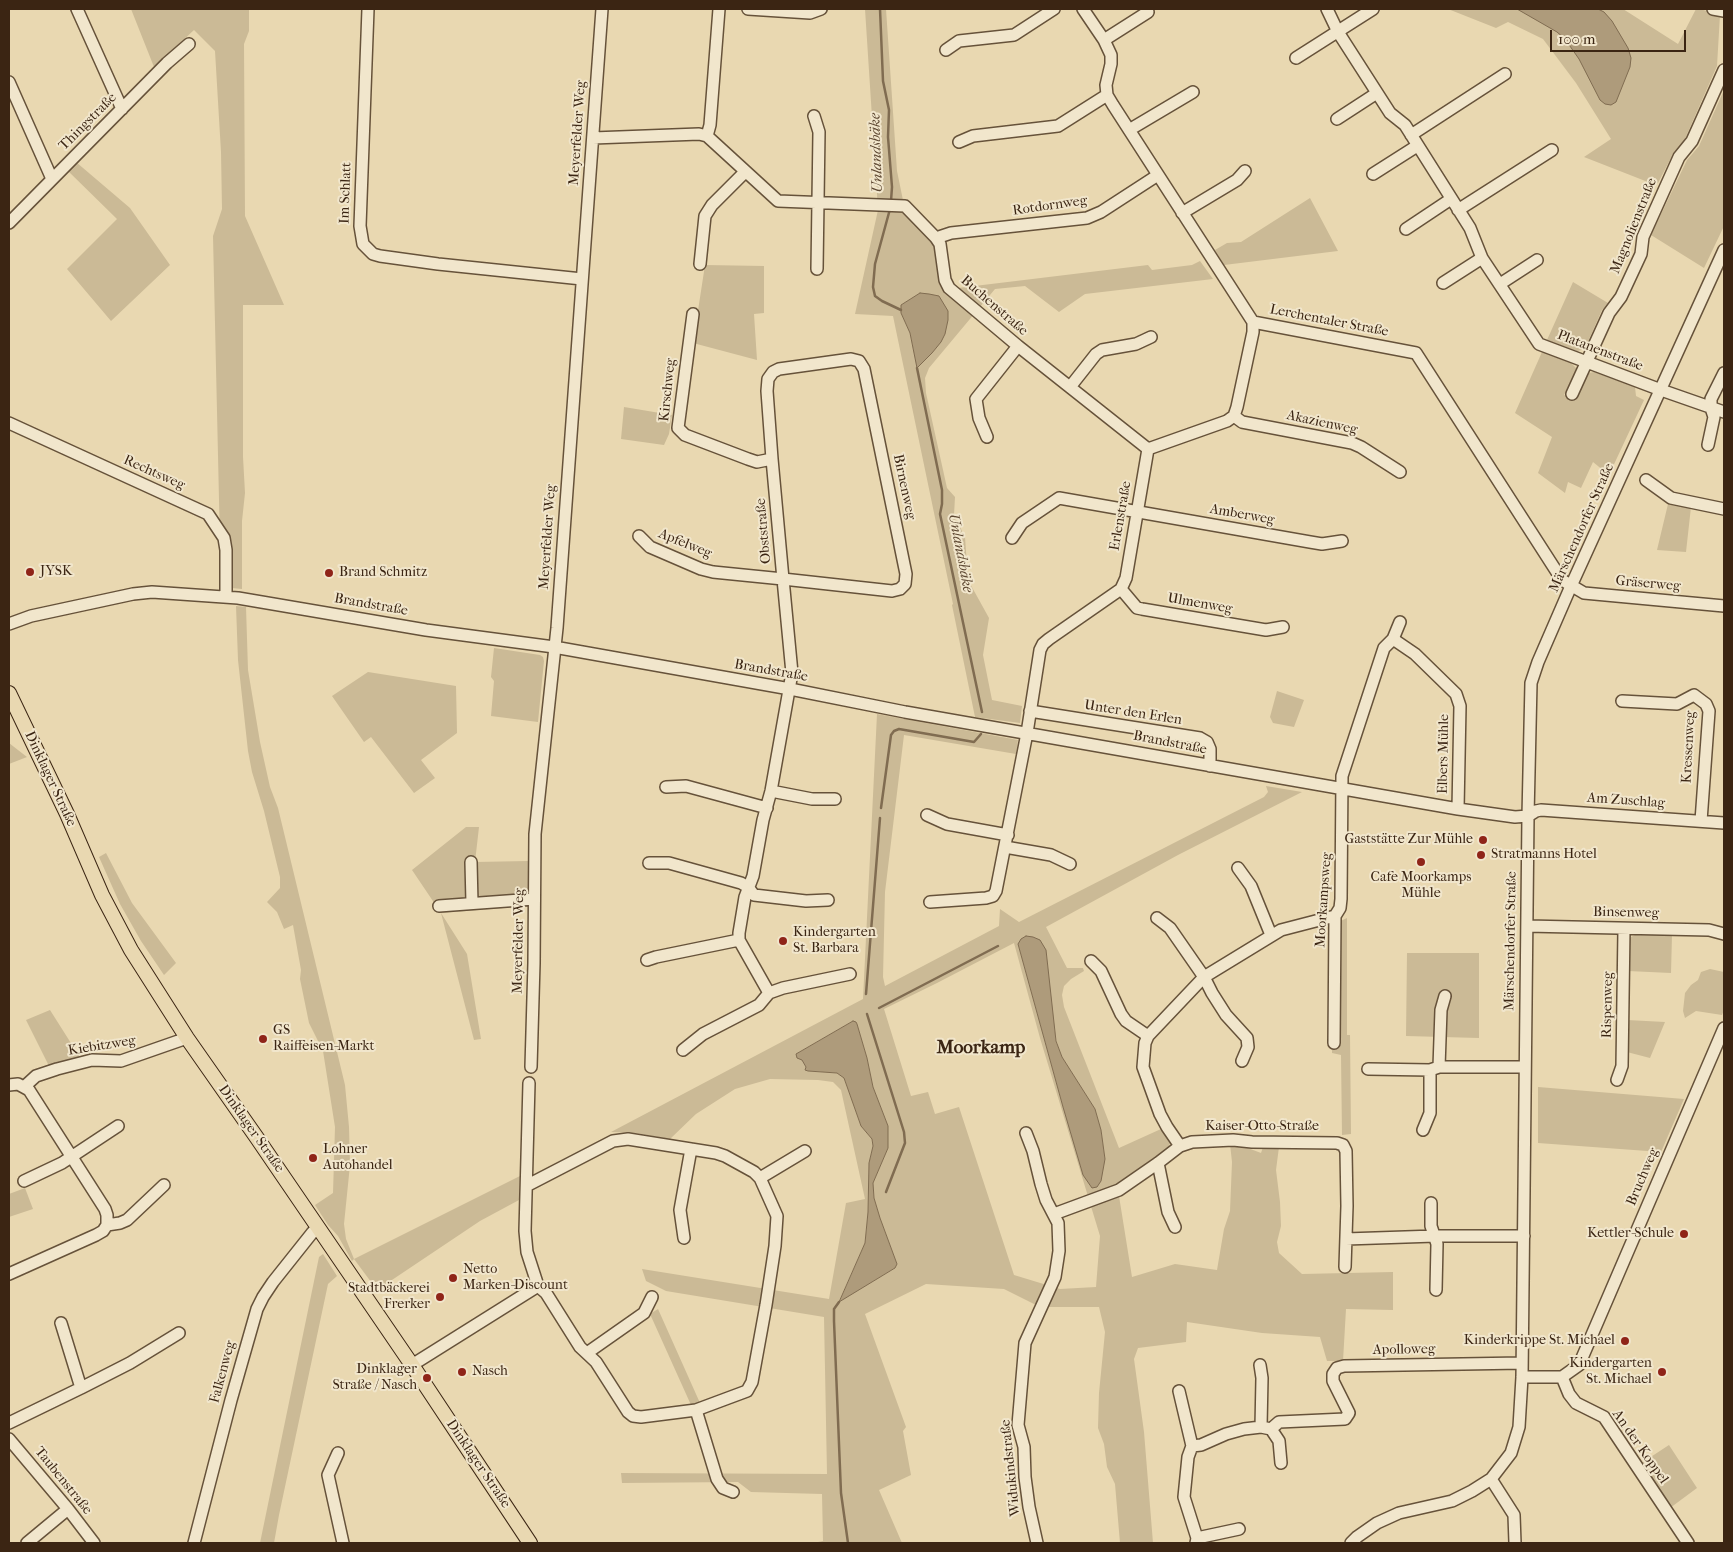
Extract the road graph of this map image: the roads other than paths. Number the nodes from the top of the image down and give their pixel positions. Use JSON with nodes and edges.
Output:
{"nodes":[{"id":1,"x":77,"y":9,"type":"edge"},
{"id":2,"x":368,"y":9,"type":"edge"},
{"id":3,"x":602,"y":9,"type":"edge"},
{"id":4,"x":719,"y":9,"type":"edge"},
{"id":5,"x":748,"y":9,"type":"edge"},
{"id":6,"x":821,"y":9,"type":"edge"},
{"id":7,"x":1054,"y":9,"type":"edge"},
{"id":8,"x":1083,"y":9,"type":"edge"},
{"id":9,"x":1327,"y":9,"type":"edge"},
{"id":10,"x":1374,"y":9,"type":"edge"},
{"id":11,"x":1713,"y":9,"type":"edge"},
{"id":12,"x":1724,"y":11,"type":"edge"},
{"id":13,"x":1148,"y":12,"type":"dead end"},
{"id":14,"x":1338,"y":32,"type":"junction"},
{"id":15,"x":1104,"y":40,"type":"junction"},
{"id":16,"x":189,"y":44,"type":"dead end"},
{"id":17,"x":946,"y":50,"type":"dead end"},
{"id":18,"x":1296,"y":58,"type":"dead end"},
{"id":19,"x":1724,"y":70,"type":"edge"},
{"id":20,"x":1505,"y":74,"type":"dead end"},
{"id":21,"x":9,"y":82,"type":"edge"},
{"id":22,"x":1193,"y":92,"type":"dead end"},
{"id":23,"x":1377,"y":93,"type":"junction"},
{"id":24,"x":1107,"y":95,"type":"junction"},
{"id":25,"x":122,"y":109,"type":"junction"},
{"id":26,"x":814,"y":116,"type":"dead end"},
{"id":27,"x":1337,"y":119,"type":"dead end"},
{"id":28,"x":1129,"y":130,"type":"junction"},
{"id":29,"x":1411,"y":135,"type":"junction"},
{"id":30,"x":707,"y":136,"type":"junction"},
{"id":31,"x":593,"y":138,"type":"junction"},
{"id":32,"x":959,"y":142,"type":"dead end"},
{"id":33,"x":1417,"y":146,"type":"junction"},
{"id":34,"x":1552,"y":150,"type":"dead end"},
{"id":35,"x":1245,"y":171,"type":"dead end"},
{"id":36,"x":745,"y":172,"type":"junction"},
{"id":37,"x":1373,"y":174,"type":"dead end"},
{"id":38,"x":1158,"y":175,"type":"junction"},
{"id":39,"x":52,"y":179,"type":"junction"},
{"id":40,"x":1451,"y":199,"type":"junction"},
{"id":41,"x":819,"y":204,"type":"junction"},
{"id":42,"x":1458,"y":210,"type":"junction"},
{"id":43,"x":1182,"y":213,"type":"junction"},
{"id":44,"x":9,"y":223,"type":"edge"},
{"id":45,"x":1406,"y":229,"type":"dead end"},
{"id":46,"x":936,"y":238,"type":"junction"},
{"id":47,"x":1724,"y":250,"type":"edge"},
{"id":48,"x":1482,"y":258,"type":"junction"},
{"id":49,"x":1536,"y":260,"type":"dead end"},
{"id":50,"x":700,"y":264,"type":"dead end"},
{"id":51,"x":818,"y":269,"type":"dead end"},
{"id":52,"x":582,"y":279,"type":"junction"},
{"id":53,"x":1443,"y":283,"type":"dead end"},
{"id":54,"x":1500,"y":284,"type":"junction"},
{"id":55,"x":693,"y":314,"type":"dead end"},
{"id":56,"x":1253,"y":322,"type":"junction"},
{"id":57,"x":1150,"y":337,"type":"dead end"},
{"id":58,"x":1018,"y":346,"type":"junction"},
{"id":59,"x":1585,"y":362,"type":"junction"},
{"id":60,"x":773,"y":372,"type":"joint"},
{"id":61,"x":1724,"y":373,"type":"edge"},
{"id":62,"x":1070,"y":387,"type":"junction"},
{"id":63,"x":1661,"y":390,"type":"junction"},
{"id":64,"x":1572,"y":394,"type":"dead end"},
{"id":65,"x":1711,"y":408,"type":"junction"},
{"id":66,"x":1724,"y":412,"type":"edge"},
{"id":67,"x":1234,"y":416,"type":"junction"},
{"id":68,"x":9,"y":423,"type":"edge"},
{"id":69,"x":987,"y":436,"type":"dead end"},
{"id":70,"x":1708,"y":445,"type":"dead end"},
{"id":71,"x":1148,"y":450,"type":"junction"},
{"id":72,"x":772,"y":459,"type":"junction"},
{"id":73,"x":1400,"y":472,"type":"dead end"},
{"id":74,"x":1646,"y":480,"type":"dead end"},
{"id":75,"x":1724,"y":509,"type":"edge"},
{"id":76,"x":1138,"y":513,"type":"junction"},
{"id":77,"x":639,"y":536,"type":"dead end"},
{"id":78,"x":1012,"y":538,"type":"dead end"},
{"id":79,"x":1342,"y":542,"type":"dead end"},
{"id":80,"x":783,"y":579,"type":"junction"},
{"id":81,"x":1572,"y":586,"type":"junction"},
{"id":82,"x":1121,"y":589,"type":"junction"},
{"id":83,"x":226,"y":596,"type":"junction"},
{"id":84,"x":1724,"y":606,"type":"edge"},
{"id":85,"x":1400,"y":622,"type":"dead end"},
{"id":86,"x":9,"y":624,"type":"edge"},
{"id":87,"x":1283,"y":628,"type":"dead end"},
{"id":88,"x":1393,"y":639,"type":"junction"},
{"id":89,"x":554,"y":647,"type":"junction"},
{"id":90,"x":790,"y":689,"type":"junction"},
{"id":91,"x":9,"y":693,"type":"edge"},
{"id":92,"x":1622,"y":701,"type":"dead end"},
{"id":93,"x":1030,"y":712,"type":"junction"},
{"id":94,"x":1027,"y":733,"type":"junction"},
{"id":95,"x":1210,"y":766,"type":"junction"},
{"id":96,"x":666,"y":787,"type":"dead end"},
{"id":97,"x":1343,"y":789,"type":"junction"},
{"id":98,"x":771,"y":791,"type":"junction"},
{"id":99,"x":835,"y":799,"type":"dead end"},
{"id":100,"x":767,"y":808,"type":"junction"},
{"id":101,"x":1458,"y":809,"type":"junction"},
{"id":102,"x":927,"y":815,"type":"dead end"},
{"id":103,"x":1528,"y":816,"type":"junction"},
{"id":104,"x":1701,"y":821,"type":"junction"},
{"id":105,"x":1724,"y":823,"type":"edge"},
{"id":106,"x":1007,"y":841,"type":"junction"},
{"id":107,"x":471,"y":862,"type":"dead end"},
{"id":108,"x":649,"y":862,"type":"dead end"},
{"id":109,"x":1070,"y":864,"type":"dead end"},
{"id":110,"x":1238,"y":868,"type":"dead end"},
{"id":111,"x":748,"y":887,"type":"junction"},
{"id":112,"x":534,"y":898,"type":"junction"},
{"id":113,"x":828,"y":900,"type":"dead end"},
{"id":114,"x":930,"y":902,"type":"dead end"},
{"id":115,"x":472,"y":903,"type":"junction"},
{"id":116,"x":439,"y":906,"type":"dead end"},
{"id":117,"x":1335,"y":916,"type":"junction"},
{"id":118,"x":1158,"y":918,"type":"dead end"},
{"id":119,"x":1527,"y":926,"type":"junction"},
{"id":120,"x":1624,"y":929,"type":"junction"},
{"id":121,"x":1724,"y":934,"type":"edge"},
{"id":122,"x":1270,"y":935,"type":"junction"},
{"id":123,"x":739,"y":940,"type":"junction"},
{"id":124,"x":647,"y":960,"type":"dead end"},
{"id":125,"x":1091,"y":962,"type":"dead end"},
{"id":126,"x":850,"y":974,"type":"dead end"},
{"id":127,"x":1204,"y":977,"type":"junction"},
{"id":128,"x":769,"y":994,"type":"junction"},
{"id":129,"x":1445,"y":996,"type":"dead end"},
{"id":130,"x":1724,"y":1028,"type":"edge"},
{"id":131,"x":1148,"y":1036,"type":"junction"},
{"id":132,"x":187,"y":1038,"type":"junction"},
{"id":133,"x":1334,"y":1043,"type":"dead end"},
{"id":134,"x":683,"y":1050,"type":"dead end"},
{"id":135,"x":1242,"y":1061,"type":"dead end"},
{"id":136,"x":531,"y":1067,"type":"dead end"},
{"id":137,"x":1524,"y":1067,"type":"junction"},
{"id":138,"x":1435,"y":1068,"type":"junction"},
{"id":139,"x":1368,"y":1070,"type":"dead end"},
{"id":140,"x":1617,"y":1080,"type":"dead end"},
{"id":141,"x":529,"y":1083,"type":"dead end"},
{"id":142,"x":9,"y":1084,"type":"edge"},
{"id":143,"x":24,"y":1087,"type":"junction"},
{"id":144,"x":118,"y":1126,"type":"dead end"},
{"id":145,"x":1423,"y":1130,"type":"dead end"},
{"id":146,"x":1026,"y":1132,"type":"dead end"},
{"id":147,"x":1180,"y":1146,"type":"junction"},
{"id":148,"x":691,"y":1149,"type":"junction"},
{"id":149,"x":804,"y":1151,"type":"dead end"},
{"id":150,"x":71,"y":1156,"type":"junction"},
{"id":151,"x":1158,"y":1163,"type":"junction"},
{"id":152,"x":760,"y":1178,"type":"junction"},
{"id":153,"x":24,"y":1181,"type":"dead end"},
{"id":154,"x":164,"y":1185,"type":"dead end"},
{"id":155,"x":528,"y":1185,"type":"junction"},
{"id":156,"x":1431,"y":1203,"type":"dead end"},
{"id":157,"x":1054,"y":1214,"type":"junction"},
{"id":158,"x":107,"y":1225,"type":"junction"},
{"id":159,"x":1175,"y":1226,"type":"dead end"},
{"id":160,"x":318,"y":1227,"type":"junction"},
{"id":161,"x":1435,"y":1236,"type":"junction"},
{"id":162,"x":1524,"y":1236,"type":"junction"},
{"id":163,"x":684,"y":1238,"type":"dead end"},
{"id":164,"x":1346,"y":1239,"type":"junction"},
{"id":165,"x":1344,"y":1267,"type":"dead end"},
{"id":166,"x":9,"y":1274,"type":"edge"},
{"id":167,"x":538,"y":1286,"type":"junction"},
{"id":168,"x":1436,"y":1290,"type":"dead end"},
{"id":169,"x":652,"y":1297,"type":"dead end"},
{"id":170,"x":62,"y":1323,"type":"dead end"},
{"id":171,"x":179,"y":1333,"type":"dead end"},
{"id":172,"x":588,"y":1353,"type":"junction"},
{"id":173,"x":1522,"y":1364,"type":"junction"},
{"id":174,"x":412,"y":1365,"type":"junction"},
{"id":175,"x":1260,"y":1365,"type":"dead end"},
{"id":176,"x":1562,"y":1376,"type":"junction"},
{"id":177,"x":1522,"y":1377,"type":"junction"},
{"id":178,"x":82,"y":1388,"type":"junction"},
{"id":179,"x":1178,"y":1391,"type":"dead end"},
{"id":180,"x":696,"y":1410,"type":"junction"},
{"id":181,"x":9,"y":1423,"type":"edge"},
{"id":182,"x":1266,"y":1428,"type":"junction"},
{"id":183,"x":9,"y":1439,"type":"edge"},
{"id":184,"x":1192,"y":1446,"type":"junction"},
{"id":185,"x":338,"y":1453,"type":"dead end"},
{"id":186,"x":1281,"y":1463,"type":"dead end"},
{"id":187,"x":1491,"y":1479,"type":"junction"},
{"id":188,"x":733,"y":1492,"type":"dead end"},
{"id":189,"x":68,"y":1509,"type":"junction"},
{"id":190,"x":1239,"y":1529,"type":"dead end"},
{"id":191,"x":1197,"y":1541,"type":"edge"},
{"id":192,"x":527,"y":1542,"type":"edge"},
{"id":193,"x":27,"y":1543,"type":"edge"},
{"id":194,"x":94,"y":1543,"type":"edge"},
{"id":195,"x":194,"y":1543,"type":"edge"},
{"id":196,"x":344,"y":1543,"type":"edge"},
{"id":197,"x":1037,"y":1543,"type":"edge"},
{"id":198,"x":1351,"y":1543,"type":"edge"},
{"id":199,"x":1515,"y":1543,"type":"edge"},
{"id":200,"x":1688,"y":1543,"type":"edge"}],
"edges":[{"from":1,"to":25,"type":"street"},
{"from":2,"to":52,"type":"street","name":"Im Schlatt"},
{"from":3,"to":31,"type":"street","name":"Meyerfelder Weg"},
{"from":4,"to":30,"type":"street"},
{"from":5,"to":6,"type":"street"},
{"from":7,"to":17,"type":"street"},
{"from":8,"to":15,"type":"street"},
{"from":9,"to":14,"type":"street","name":"Platanenstraße"},
{"from":10,"to":14,"type":"street"},
{"from":11,"to":12,"type":"street"},
{"from":13,"to":15,"type":"street"},
{"from":14,"to":18,"type":"street"},
{"from":14,"to":23,"type":"street","name":"Platanenstraße"},
{"from":15,"to":24,"type":"street"},
{"from":16,"to":25,"type":"street","name":"Thingstraße"},
{"from":19,"to":59,"type":"street","name":"Magnolienstraße"},
{"from":20,"to":29,"type":"street"},
{"from":21,"to":39,"type":"street"},
{"from":22,"to":28,"type":"street"},
{"from":23,"to":27,"type":"street"},
{"from":23,"to":29,"type":"street","name":"Platanenstraße"},
{"from":24,"to":28,"type":"street","name":"Lerchentaler Straße"},
{"from":24,"to":32,"type":"street"},
{"from":25,"to":39,"type":"street","name":"Thingstraße"},
{"from":26,"to":41,"type":"street"},
{"from":28,"to":38,"type":"street","name":"Lerchentaler Straße"},
{"from":29,"to":33,"type":"street","name":"Platanenstraße"},
{"from":30,"to":31,"type":"street"},
{"from":30,"to":36,"type":"street","name":"Buchenstraße"},
{"from":31,"to":52,"type":"street","name":"Meyerfelder Weg"},
{"from":33,"to":37,"type":"street"},
{"from":33,"to":40,"type":"street","name":"Platanenstraße"},
{"from":34,"to":42,"type":"street"},
{"from":35,"to":43,"type":"street"},
{"from":36,"to":41,"type":"street","name":"Buchenstraße"},
{"from":36,"to":50,"type":"street"},
{"from":38,"to":43,"type":"street","name":"Lerchentaler Straße"},
{"from":38,"to":46,"type":"street","name":"Rotdornweg"},
{"from":39,"to":44,"type":"street","name":"Thingstraße"},
{"from":40,"to":42,"type":"street","name":"Platanenstraße"},
{"from":40,"to":45,"type":"street"},
{"from":41,"to":46,"type":"street","name":"Buchenstraße"},
{"from":41,"to":51,"type":"street"},
{"from":42,"to":48,"type":"street","name":"Platanenstraße"},
{"from":43,"to":56,"type":"street","name":"Lerchentaler Straße"},
{"from":46,"to":58,"type":"street","name":"Buchenstraße"},
{"from":47,"to":63,"type":"street","name":"Märschendorfer Straße"},
{"from":48,"to":53,"type":"street"},
{"from":48,"to":54,"type":"street","name":"Platanenstraße"},
{"from":49,"to":54,"type":"street"},
{"from":52,"to":89,"type":"street","name":"Meyerfelder Weg"},
{"from":54,"to":59,"type":"street","name":"Platanenstraße"},
{"from":55,"to":72,"type":"street","name":"Kirschweg"},
{"from":56,"to":67,"type":"street"},
{"from":56,"to":81,"type":"street","name":"Lerchentaler Straße"},
{"from":57,"to":62,"type":"street"},
{"from":58,"to":62,"type":"street","name":"Buchenstraße"},
{"from":58,"to":69,"type":"street"},
{"from":59,"to":63,"type":"street","name":"Platanenstraße"},
{"from":59,"to":64,"type":"street","name":"Magnolienstraße"},
{"from":60,"to":72,"type":"street","name":"Obststraße"},
{"from":60,"to":80,"type":"street","name":"Birnenweg"},
{"from":61,"to":65,"type":"street"},
{"from":62,"to":71,"type":"street","name":"Buchenstraße"},
{"from":63,"to":65,"type":"street","name":"Platanenstraße"},
{"from":63,"to":81,"type":"street","name":"Märschendorfer Straße"},
{"from":65,"to":66,"type":"street","name":"Platanenstraße"},
{"from":65,"to":70,"type":"street"},
{"from":67,"to":71,"type":"street"},
{"from":67,"to":73,"type":"street","name":"Akazienweg"},
{"from":68,"to":83,"type":"street","name":"Rechtsweg"},
{"from":71,"to":76,"type":"street","name":"Erlenstraße"},
{"from":72,"to":80,"type":"street","name":"Obststraße"},
{"from":74,"to":75,"type":"street"},
{"from":76,"to":78,"type":"street","name":"Amberweg"},
{"from":76,"to":79,"type":"street","name":"Amberweg"},
{"from":76,"to":82,"type":"street","name":"Erlenstraße"},
{"from":77,"to":80,"type":"street","name":"Apfelweg"},
{"from":80,"to":90,"type":"street","name":"Obststraße"},
{"from":81,"to":84,"type":"street","name":"Gräserweg"},
{"from":81,"to":103,"type":"street","name":"Märschendorfer Straße"},
{"from":82,"to":87,"type":"street","name":"Ulmenweg"},
{"from":82,"to":93,"type":"street"},
{"from":83,"to":86,"type":"street","name":"Brandstraße"},
{"from":83,"to":89,"type":"street","name":"Brandstraße"},
{"from":85,"to":88,"type":"street"},
{"from":88,"to":97,"type":"street"},
{"from":88,"to":101,"type":"street","name":"Elbers Mühle"},
{"from":89,"to":90,"type":"street","name":"Brandstraße"},
{"from":89,"to":112,"type":"street","name":"Meyerfelder Weg"},
{"from":90,"to":94,"type":"street","name":"Brandstraße"},
{"from":90,"to":98,"type":"street","name":"Obststraße"},
{"from":91,"to":132,"type":"main road","name":"Dinklager Straße"},
{"from":92,"to":104,"type":"street","name":"Kressenweg"},
{"from":93,"to":94,"type":"street"},
{"from":93,"to":95,"type":"street","name":"Unter den Erlen"},
{"from":94,"to":95,"type":"street","name":"Brandstraße"},
{"from":94,"to":106,"type":"street"},
{"from":95,"to":97,"type":"street","name":"Brandstraße"},
{"from":96,"to":100,"type":"street"},
{"from":97,"to":101,"type":"street","name":"Brandstraße"},
{"from":97,"to":117,"type":"street","name":"Moorkampsweg"},
{"from":98,"to":99,"type":"street"},
{"from":98,"to":100,"type":"street","name":"Obststraße"},
{"from":100,"to":111,"type":"street","name":"Obststraße"},
{"from":101,"to":103,"type":"street","name":"Brandstraße"},
{"from":102,"to":106,"type":"street"},
{"from":103,"to":104,"type":"street","name":"Am Zuschlag"},
{"from":103,"to":119,"type":"street","name":"Märschendorfer Straße"},
{"from":104,"to":105,"type":"street","name":"Am Zuschlag"},
{"from":106,"to":109,"type":"street"},
{"from":106,"to":114,"type":"street"},
{"from":107,"to":115,"type":"street"},
{"from":108,"to":111,"type":"street"},
{"from":110,"to":122,"type":"street"},
{"from":111,"to":113,"type":"street"},
{"from":111,"to":123,"type":"street","name":"Obststraße"},
{"from":112,"to":115,"type":"street"},
{"from":112,"to":136,"type":"street","name":"Meyerfelder Weg"},
{"from":115,"to":116,"type":"street"},
{"from":117,"to":122,"type":"street"},
{"from":117,"to":133,"type":"street","name":"Moorkampsweg"},
{"from":118,"to":127,"type":"street"},
{"from":119,"to":120,"type":"street","name":"Binsenweg"},
{"from":119,"to":137,"type":"street","name":"Märschendorfer Straße"},
{"from":120,"to":121,"type":"street","name":"Binsenweg"},
{"from":120,"to":140,"type":"street","name":"Rispenweg"},
{"from":122,"to":127,"type":"street"},
{"from":123,"to":124,"type":"street"},
{"from":123,"to":128,"type":"street"},
{"from":125,"to":131,"type":"street"},
{"from":126,"to":128,"type":"street"},
{"from":127,"to":131,"type":"street"},
{"from":127,"to":135,"type":"street"},
{"from":128,"to":134,"type":"street"},
{"from":129,"to":138,"type":"street"},
{"from":130,"to":176,"type":"street","name":"Bruchweg"},
{"from":131,"to":147,"type":"street"},
{"from":132,"to":143,"type":"street","name":"Kiebitzweg"},
{"from":132,"to":160,"type":"main road","name":"Dinklager Straße"},
{"from":137,"to":138,"type":"street"},
{"from":137,"to":162,"type":"street","name":"Märschendorfer Straße"},
{"from":138,"to":139,"type":"street"},
{"from":138,"to":145,"type":"street"},
{"from":141,"to":155,"type":"street"},
{"from":142,"to":143,"type":"street"},
{"from":143,"to":150,"type":"street"},
{"from":144,"to":150,"type":"street"},
{"from":146,"to":157,"type":"street","name":"Widukindstraße"},
{"from":147,"to":151,"type":"street","name":"Kaiser-Otto-Straße"},
{"from":147,"to":164,"type":"street","name":"Kaiser-Otto-Straße"},
{"from":148,"to":152,"type":"street"},
{"from":148,"to":155,"type":"street"},
{"from":148,"to":163,"type":"street"},
{"from":149,"to":152,"type":"street"},
{"from":150,"to":153,"type":"street"},
{"from":150,"to":158,"type":"street"},
{"from":151,"to":157,"type":"street","name":"Kaiser-Otto-Straße"},
{"from":151,"to":159,"type":"street"},
{"from":152,"to":180,"type":"street"},
{"from":154,"to":158,"type":"street"},
{"from":155,"to":167,"type":"street"},
{"from":156,"to":161,"type":"street"},
{"from":157,"to":197,"type":"street","name":"Widukindstraße"},
{"from":158,"to":166,"type":"street"},
{"from":160,"to":174,"type":"main road","name":"Dinklager Straße"},
{"from":160,"to":195,"type":"street","name":"Falkenweg"},
{"from":161,"to":162,"type":"street"},
{"from":161,"to":164,"type":"street"},
{"from":161,"to":168,"type":"street"},
{"from":162,"to":173,"type":"street","name":"Märschendorfer Straße"},
{"from":164,"to":165,"type":"street"},
{"from":167,"to":172,"type":"street"},
{"from":167,"to":174,"type":"street"},
{"from":169,"to":172,"type":"street"},
{"from":170,"to":178,"type":"street"},
{"from":171,"to":178,"type":"street"},
{"from":172,"to":180,"type":"street"},
{"from":173,"to":177,"type":"street","name":"Märschendorfer Straße"},
{"from":173,"to":182,"type":"street","name":"Apolloweg"},
{"from":174,"to":192,"type":"main road","name":"Dinklager Straße"},
{"from":175,"to":182,"type":"street"},
{"from":176,"to":177,"type":"street"},
{"from":176,"to":200,"type":"street","name":"An der Koppel"},
{"from":177,"to":187,"type":"street","name":"Märschendorfer Straße"},
{"from":178,"to":181,"type":"street"},
{"from":179,"to":184,"type":"street"},
{"from":180,"to":188,"type":"street"},
{"from":182,"to":184,"type":"street"},
{"from":182,"to":186,"type":"street"},
{"from":183,"to":189,"type":"street","name":"Taubenstraße"},
{"from":184,"to":191,"type":"street"},
{"from":185,"to":196,"type":"street"},
{"from":187,"to":198,"type":"street","name":"Märschendorfer Straße"},
{"from":187,"to":199,"type":"street"},
{"from":189,"to":193,"type":"street"},
{"from":189,"to":194,"type":"street","name":"Taubenstraße"},
{"from":190,"to":191,"type":"street"}]}
